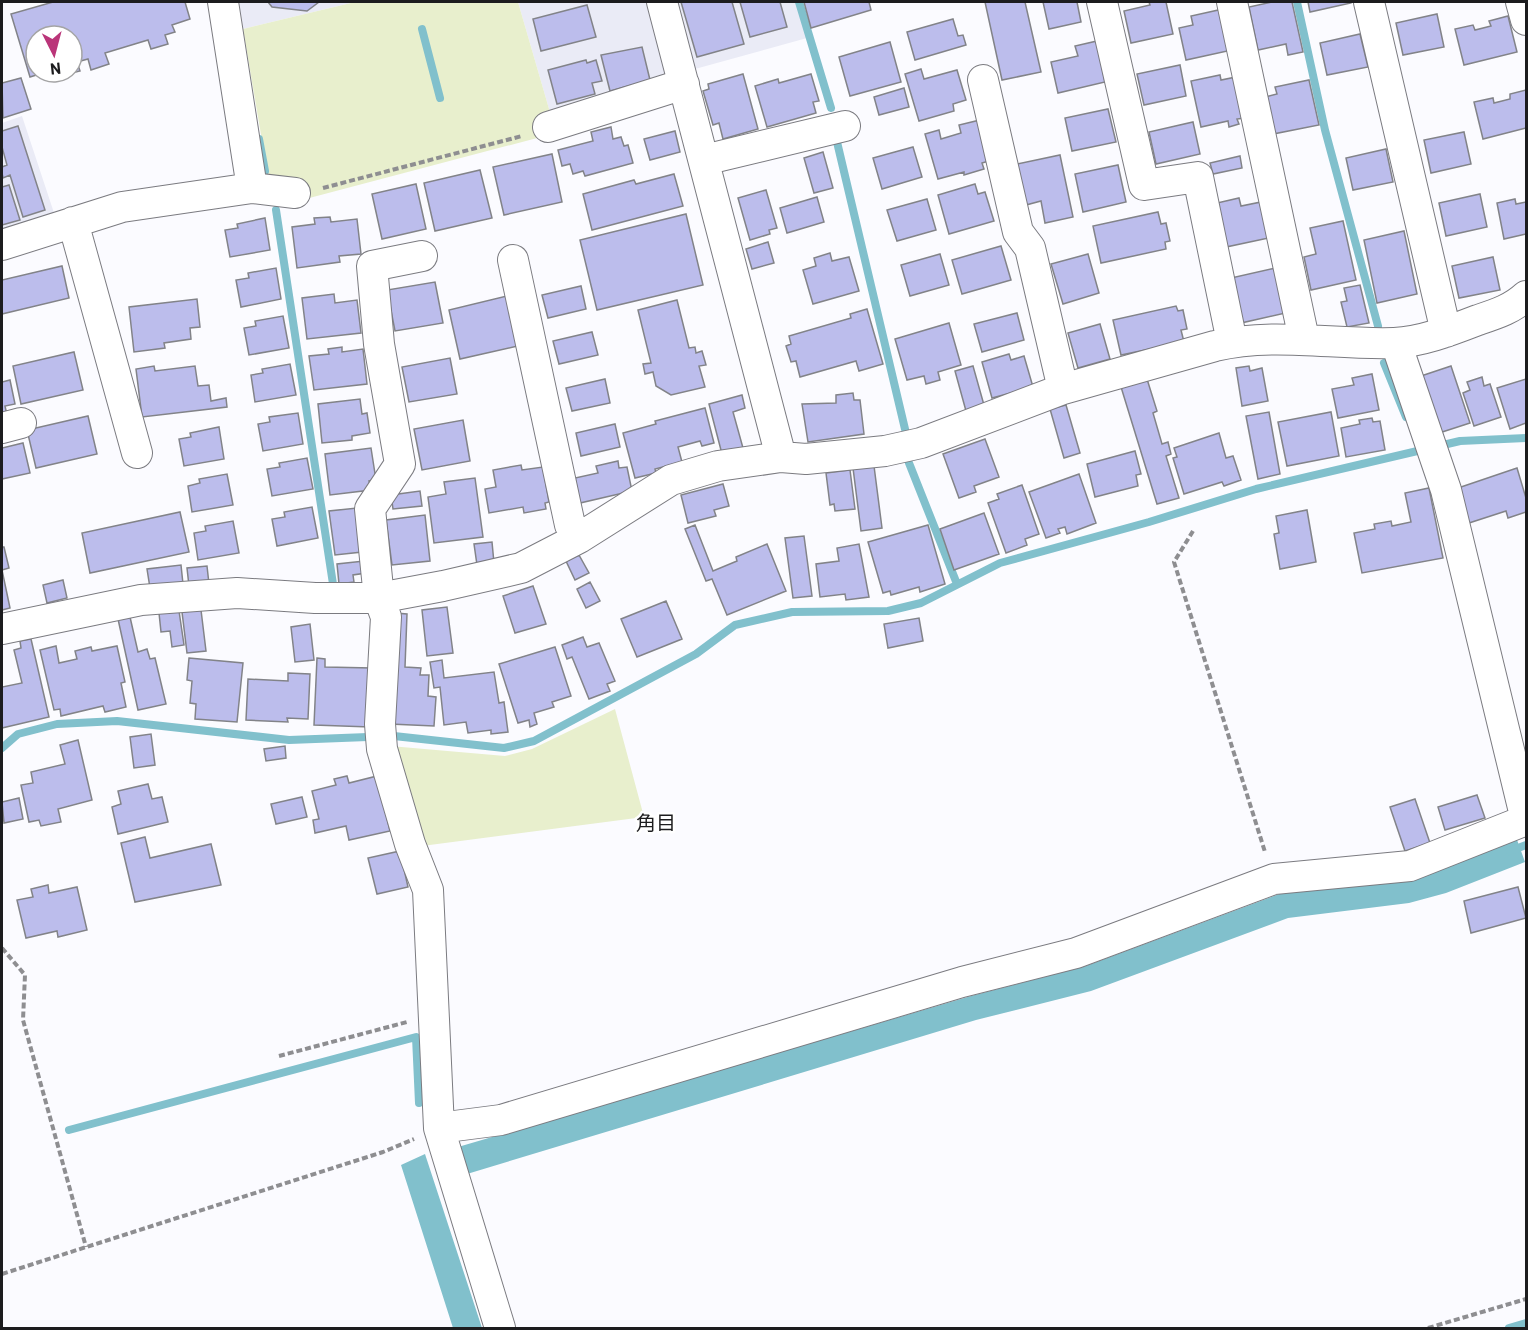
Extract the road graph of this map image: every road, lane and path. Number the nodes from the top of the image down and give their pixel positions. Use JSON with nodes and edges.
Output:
{"nodes":[{"id":1,"x":223,"y":2,"type":"edge"},
{"id":2,"x":662,"y":2,"type":"edge"},
{"id":3,"x":1102,"y":2,"type":"edge"},
{"id":4,"x":1232,"y":2,"type":"edge"},
{"id":5,"x":1369,"y":2,"type":"edge"},
{"id":6,"x":1521,"y":2,"type":"edge"},
{"id":7,"x":1527,"y":20,"type":"edge"},
{"id":8,"x":983,"y":80,"type":"dead end"},
{"id":9,"x":684,"y":84,"type":"junction"},
{"id":10,"x":844,"y":126,"type":"dead end"},
{"id":11,"x":548,"y":127,"type":"joint"},
{"id":12,"x":704,"y":160,"type":"junction"},
{"id":13,"x":252,"y":188,"type":"junction"},
{"id":14,"x":295,"y":193,"type":"joint"},
{"id":15,"x":74,"y":222,"type":"junction"},
{"id":16,"x":2,"y":245,"type":"edge"},
{"id":17,"x":423,"y":256,"type":"dead end"},
{"id":18,"x":513,"y":260,"type":"dead end"},
{"id":19,"x":1527,"y":296,"type":"edge"},
{"id":20,"x":1446,"y":332,"type":"junction"},
{"id":21,"x":1304,"y":339,"type":"junction"},
{"id":22,"x":1232,"y":342,"type":"junction"},
{"id":23,"x":1396,"y":343,"type":"junction"},
{"id":24,"x":1063,"y":389,"type":"junction"},
{"id":25,"x":137,"y":453,"type":"dead end"},
{"id":26,"x":781,"y":457,"type":"junction"},
{"id":27,"x":1193,"y":531,"type":"dead end"},
{"id":28,"x":579,"y":538,"type":"junction"},
{"id":29,"x":379,"y":598,"type":"junction"},
{"id":30,"x":2,"y":629,"type":"edge"},
{"id":31,"x":1527,"y":820,"type":"edge"},
{"id":32,"x":1274,"y":879,"type":"junction"},
{"id":33,"x":2,"y":948,"type":"edge"},
{"id":34,"x":434,"y":1015,"type":"junction"},
{"id":35,"x":279,"y":1056,"type":"dead end"},
{"id":36,"x":441,"y":1139,"type":"junction"},
{"id":37,"x":86,"y":1247,"type":"junction"},
{"id":38,"x":2,"y":1274,"type":"edge"},
{"id":39,"x":1527,"y":1299,"type":"edge"},
{"id":40,"x":500,"y":1329,"type":"edge"},
{"id":41,"x":1428,"y":1329,"type":"edge"}],
"edges":[{"from":1,"to":13,"type":"street"},
{"from":2,"to":9,"type":"street"},
{"from":3,"to":22,"type":"street"},
{"from":4,"to":21,"type":"street"},
{"from":5,"to":20,"type":"street"},
{"from":6,"to":7,"type":"street"},
{"from":8,"to":24,"type":"street"},
{"from":9,"to":11,"type":"street"},
{"from":9,"to":12,"type":"street"},
{"from":10,"to":12,"type":"street"},
{"from":11,"to":14,"type":"path"},
{"from":12,"to":26,"type":"street"},
{"from":13,"to":14,"type":"street"},
{"from":13,"to":15,"type":"street"},
{"from":15,"to":16,"type":"street"},
{"from":15,"to":25,"type":"street"},
{"from":17,"to":29,"type":"street"},
{"from":18,"to":28,"type":"street"},
{"from":19,"to":20,"type":"street"},
{"from":20,"to":23,"type":"street"},
{"from":21,"to":22,"type":"street"},
{"from":21,"to":23,"type":"street"},
{"from":22,"to":24,"type":"street"},
{"from":23,"to":31,"type":"street"},
{"from":24,"to":26,"type":"street"},
{"from":26,"to":28,"type":"street"},
{"from":27,"to":32,"type":"path"},
{"from":28,"to":29,"type":"street"},
{"from":29,"to":30,"type":"street"},
{"from":29,"to":34,"type":"street"},
{"from":31,"to":32,"type":"street"},
{"from":32,"to":36,"type":"street"},
{"from":33,"to":37,"type":"path"},
{"from":34,"to":35,"type":"path"},
{"from":34,"to":36,"type":"street"},
{"from":36,"to":37,"type":"path"},
{"from":36,"to":40,"type":"street"},
{"from":37,"to":38,"type":"path"},
{"from":39,"to":41,"type":"path"}]}
